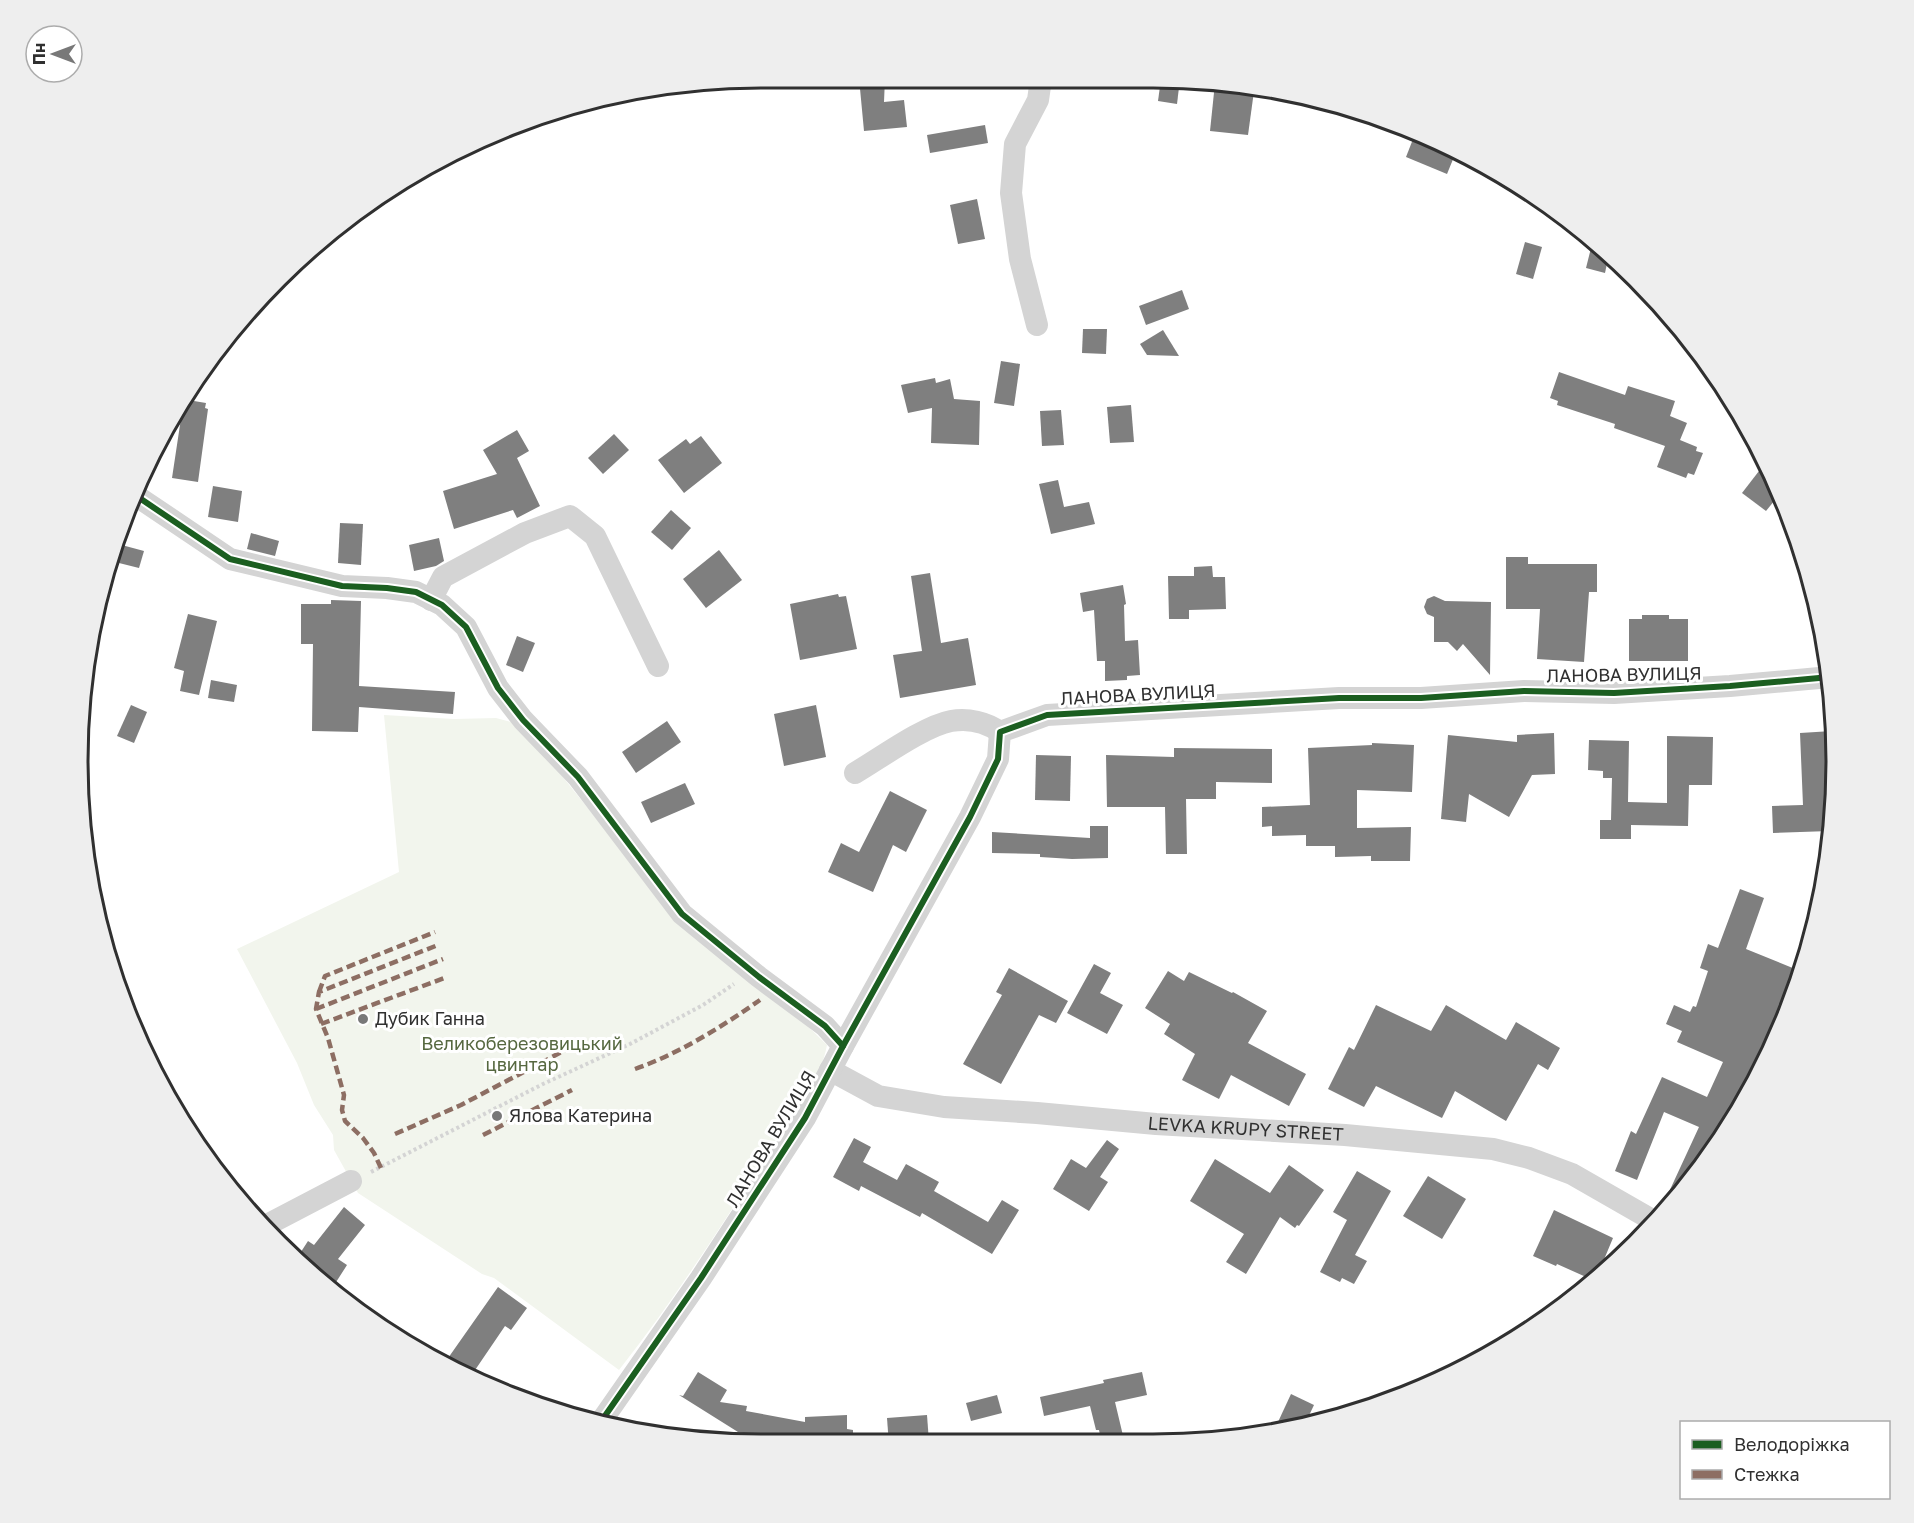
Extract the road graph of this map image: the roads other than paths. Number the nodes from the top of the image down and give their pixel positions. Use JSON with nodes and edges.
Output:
{"nodes":[{"id":1,"x":1040,"y":88,"type":"edge"},
{"id":2,"x":1037,"y":325,"type":"dead end"},
{"id":3,"x":142,"y":500,"type":"edge"},
{"id":4,"x":431,"y":600,"type":"junction"},
{"id":5,"x":658,"y":666,"type":"dead end"},
{"id":6,"x":1820,"y":678,"type":"edge"},
{"id":7,"x":1000,"y":732,"type":"junction"},
{"id":8,"x":855,"y":773,"type":"dead end"},
{"id":9,"x":843,"y":1046,"type":"junction"},
{"id":10,"x":830,"y":1070,"type":"junction"},
{"id":11,"x":351,"y":1181,"type":"road end"},
{"id":12,"x":1647,"y":1217,"type":"edge"},
{"id":13,"x":272,"y":1222,"type":"edge"},
{"id":14,"x":605,"y":1416,"type":"edge"}],
"edges":[{"from":1,"to":2,"type":"street"},
{"from":3,"to":4,"type":"street"},
{"from":4,"to":5,"type":"street"},
{"from":4,"to":9,"type":"street"},
{"from":6,"to":7,"type":"street","name":"ЛАНОВА ВУЛИЦЯ"},
{"from":7,"to":8,"type":"street"},
{"from":7,"to":9,"type":"street","name":"ЛАНОВА ВУЛИЦЯ"},
{"from":9,"to":10,"type":"street","name":"ЛАНОВА ВУЛИЦЯ"},
{"from":10,"to":12,"type":"street","name":"LEVKA KRUPY STREET"},
{"from":10,"to":14,"type":"street","name":"ЛАНОВА ВУЛИЦЯ"},
{"from":11,"to":13,"type":"street"}]}
